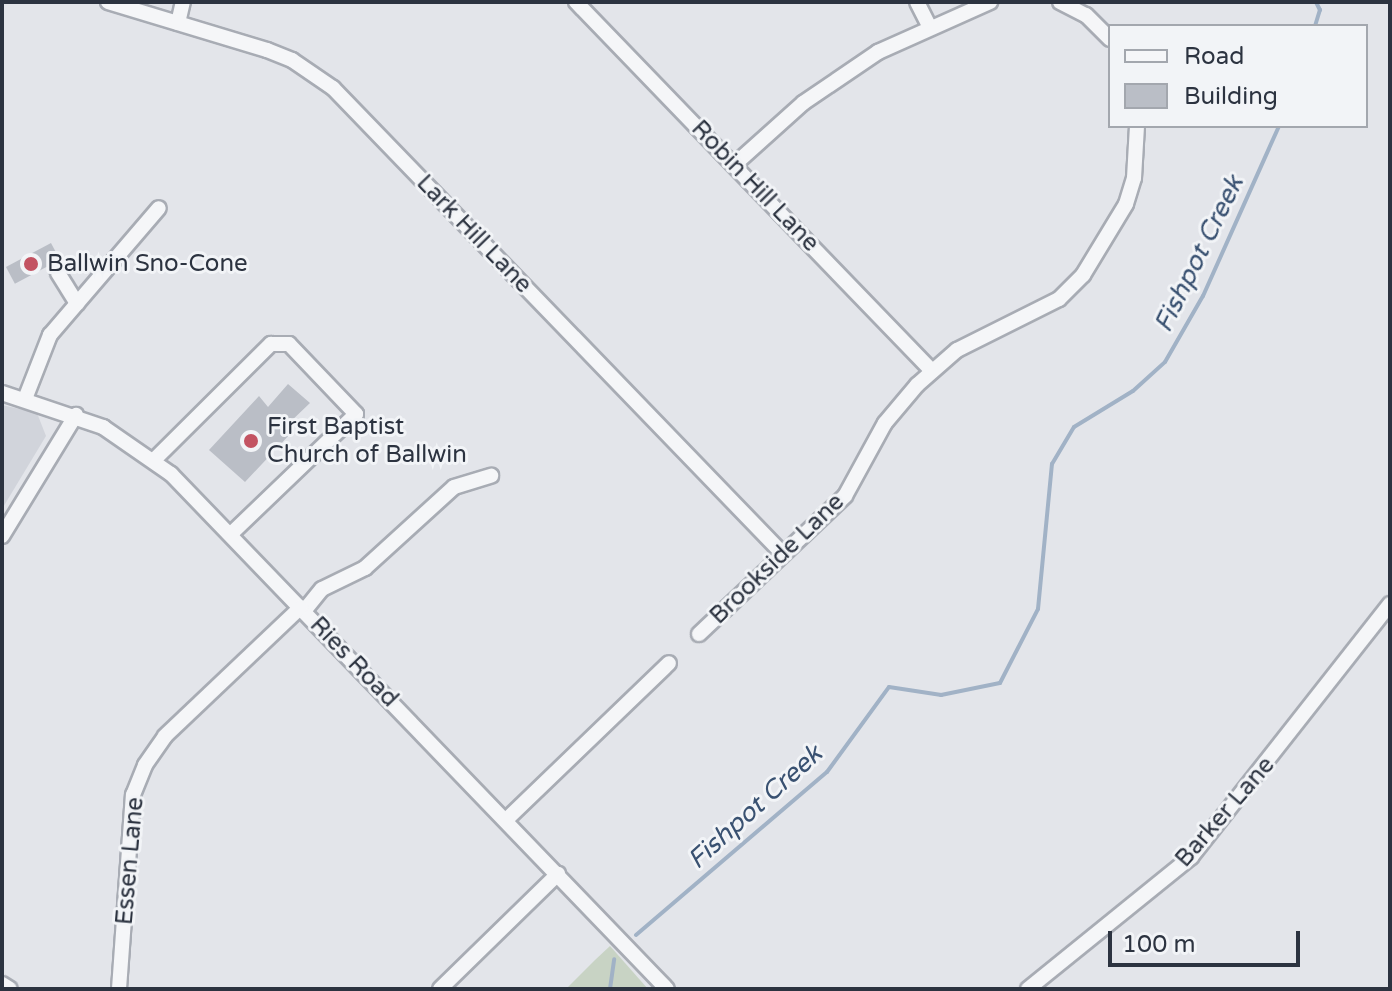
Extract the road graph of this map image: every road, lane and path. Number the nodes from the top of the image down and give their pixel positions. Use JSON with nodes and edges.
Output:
{"nodes":[{"id":1,"x":108,"y":2,"type":"edge"},
{"id":2,"x":183,"y":2,"type":"edge"},
{"id":3,"x":576,"y":2,"type":"edge"},
{"id":4,"x":917,"y":2,"type":"edge"},
{"id":5,"x":990,"y":2,"type":"edge"},
{"id":6,"x":1060,"y":2,"type":"edge"},
{"id":7,"x":178,"y":23,"type":"junction"},
{"id":8,"x":929,"y":26,"type":"junction"},
{"id":9,"x":1108,"y":37,"type":"edge"},
{"id":10,"x":1137,"y":128,"type":"edge"},
{"id":11,"x":734,"y":165,"type":"junction"},
{"id":12,"x":159,"y":208,"type":"dead end"},
{"id":13,"x":58,"y":273,"type":"dead end"},
{"id":14,"x":77,"y":304,"type":"junction"},
{"id":15,"x":932,"y":371,"type":"junction"},
{"id":16,"x":2,"y":393,"type":"edge"},
{"id":17,"x":25,"y":399,"type":"junction"},
{"id":18,"x":76,"y":415,"type":"junction"},
{"id":19,"x":154,"y":460,"type":"junction"},
{"id":20,"x":491,"y":476,"type":"dead end"},
{"id":21,"x":231,"y":534,"type":"junction"},
{"id":22,"x":2,"y":535,"type":"edge"},
{"id":23,"x":783,"y":554,"type":"junction"},
{"id":24,"x":1390,"y":604,"type":"edge"},
{"id":25,"x":302,"y":609,"type":"junction"},
{"id":26,"x":1384,"y":625,"type":"edge"},
{"id":27,"x":699,"y":634,"type":"dead end"},
{"id":28,"x":669,"y":663,"type":"dead end"},
{"id":29,"x":506,"y":820,"type":"junction"},
{"id":30,"x":558,"y":874,"type":"junction"},
{"id":31,"x":2,"y":984,"type":"edge"},
{"id":32,"x":664,"y":986,"type":"edge"},
{"id":33,"x":10,"y":989,"type":"edge"},
{"id":34,"x":119,"y":989,"type":"edge"},
{"id":35,"x":440,"y":989,"type":"edge"},
{"id":36,"x":1028,"y":989,"type":"edge"}],
"edges":[{"from":1,"to":7,"type":"street","name":"Lark Hill Lane"},
{"from":2,"to":7,"type":"street"},
{"from":3,"to":11,"type":"street","name":"Robin Hill Lane"},
{"from":4,"to":8,"type":"street"},
{"from":5,"to":8,"type":"street"},
{"from":6,"to":9,"type":"street"},
{"from":7,"to":23,"type":"street","name":"Lark Hill Lane"},
{"from":8,"to":11,"type":"street"},
{"from":10,"to":15,"type":"street","name":"Brookside Lane"},
{"from":11,"to":15,"type":"street","name":"Robin Hill Lane"},
{"from":12,"to":14,"type":"street"},
{"from":13,"to":14,"type":"street"},
{"from":14,"to":17,"type":"street"},
{"from":15,"to":23,"type":"street","name":"Brookside Lane"},
{"from":16,"to":17,"type":"street","name":"Ries Road"},
{"from":17,"to":18,"type":"street","name":"Ries Road"},
{"from":18,"to":19,"type":"street","name":"Ries Road"},
{"from":18,"to":22,"type":"street"},
{"from":19,"to":21,"type":"street","name":"Ries Road"},
{"from":19,"to":21,"type":"street"},
{"from":20,"to":25,"type":"street","name":"Essen Lane"},
{"from":21,"to":25,"type":"street","name":"Ries Road"},
{"from":23,"to":27,"type":"street","name":"Brookside Lane"},
{"from":24,"to":26,"type":"street","name":"Barker Lane"},
{"from":25,"to":29,"type":"street","name":"Ries Road"},
{"from":25,"to":34,"type":"street","name":"Essen Lane"},
{"from":26,"to":36,"type":"street","name":"Barker Lane"},
{"from":28,"to":29,"type":"street"},
{"from":29,"to":30,"type":"street","name":"Ries Road"},
{"from":30,"to":32,"type":"street","name":"Ries Road"},
{"from":30,"to":35,"type":"street"},
{"from":31,"to":33,"type":"street"}]}
